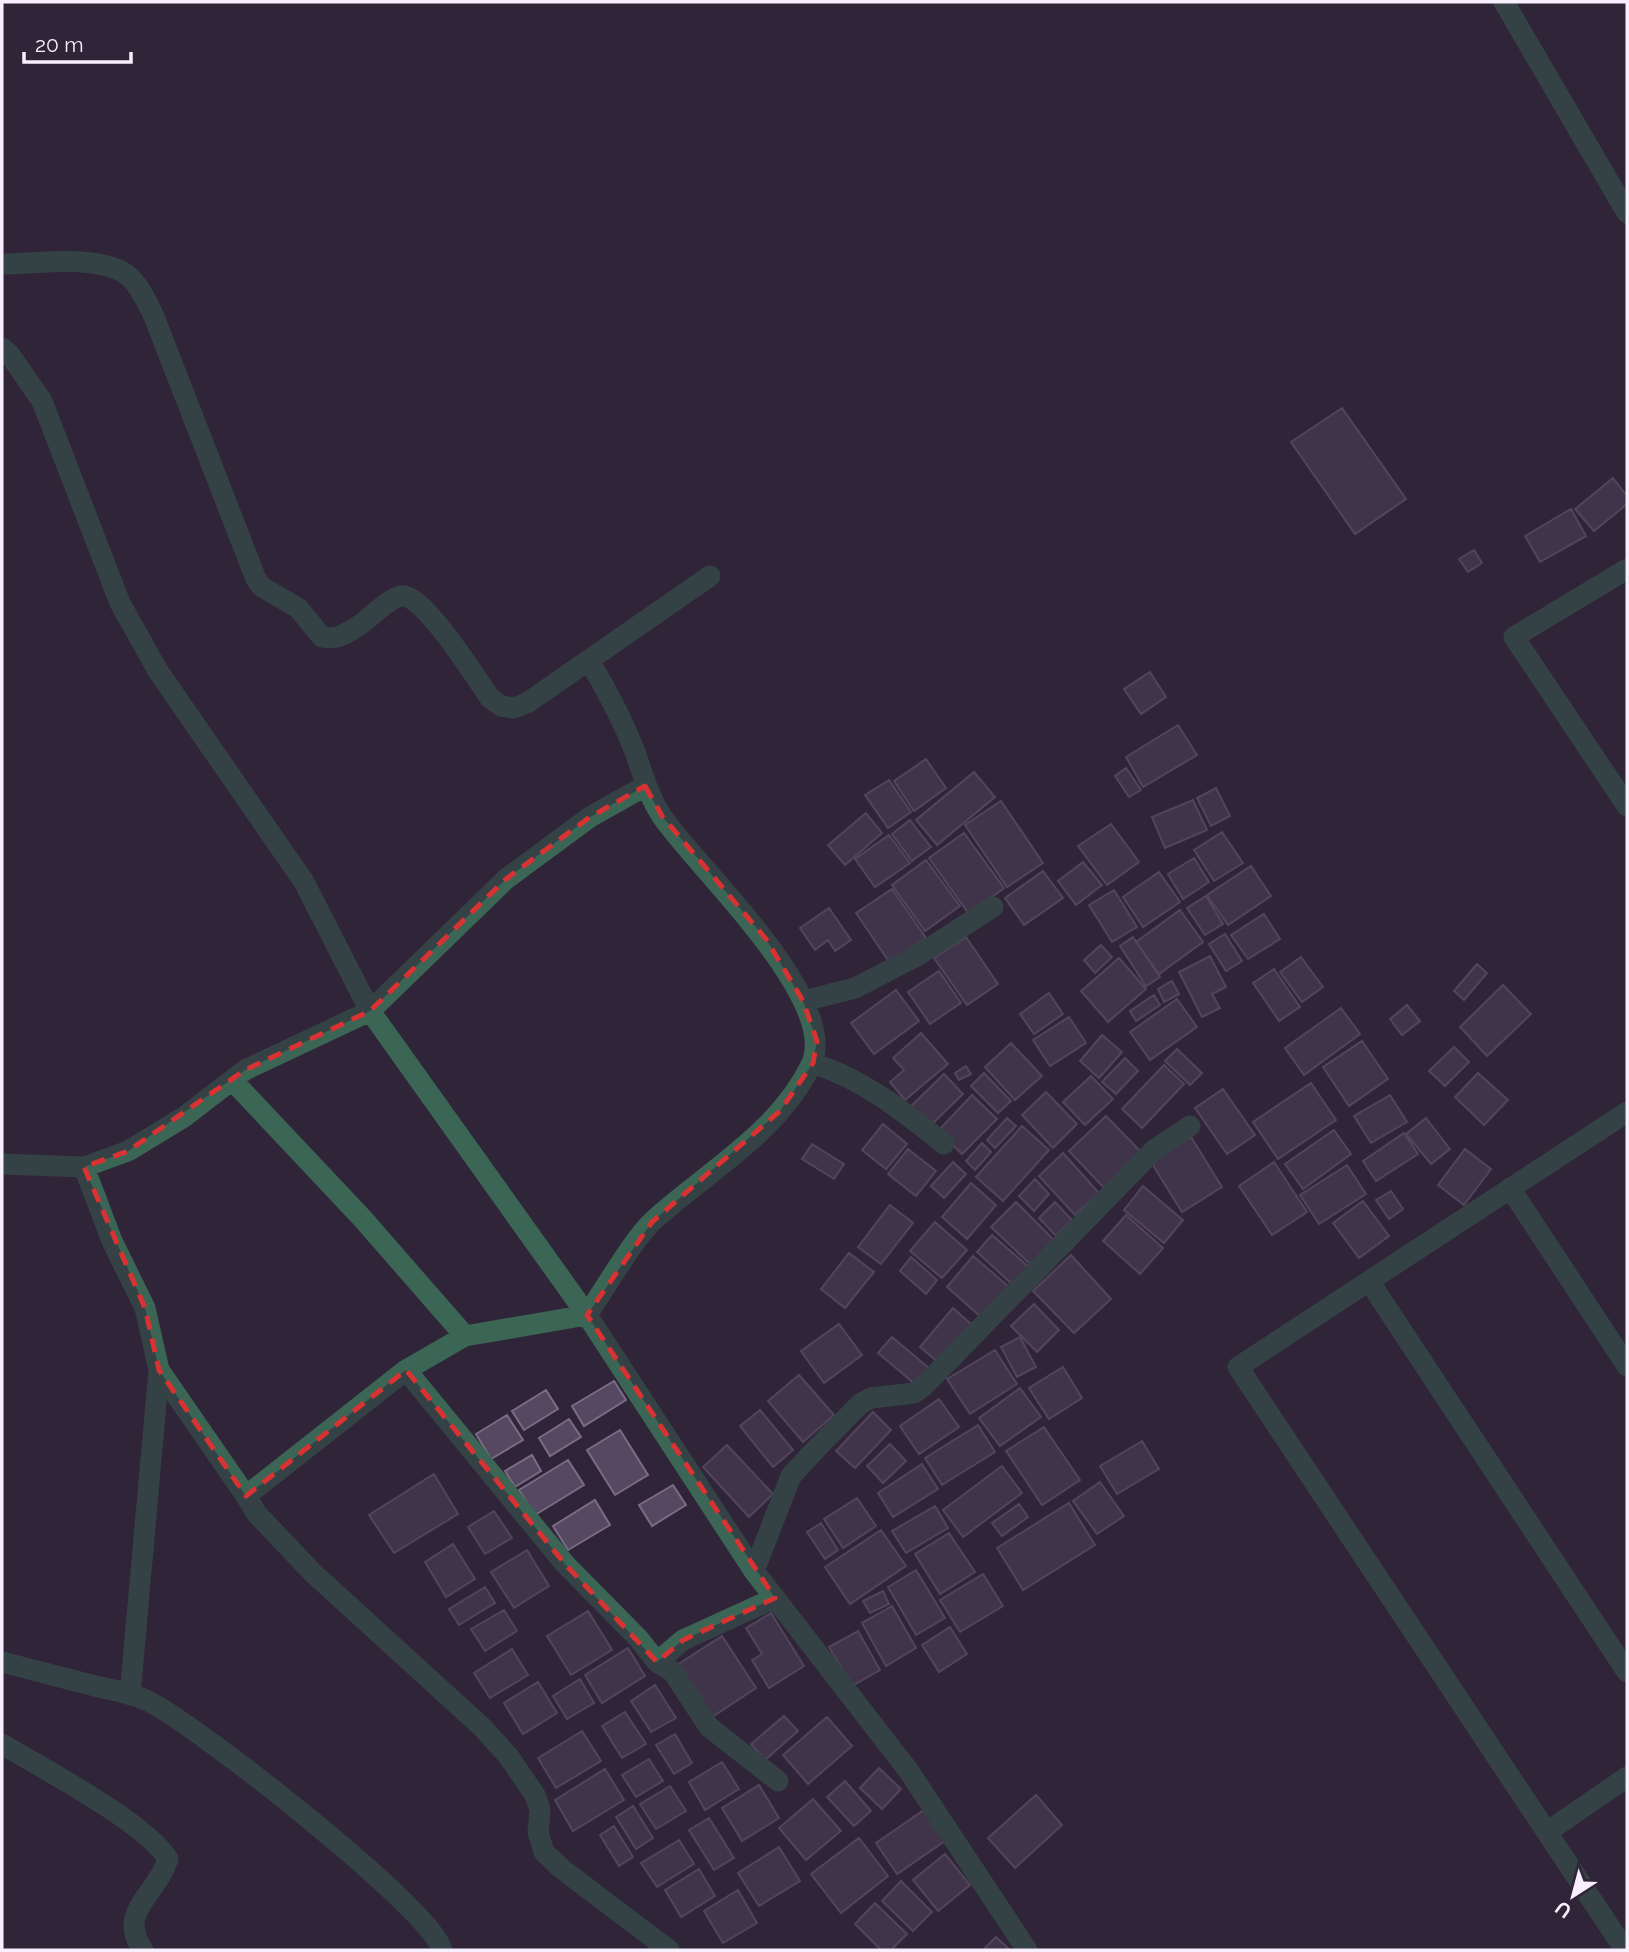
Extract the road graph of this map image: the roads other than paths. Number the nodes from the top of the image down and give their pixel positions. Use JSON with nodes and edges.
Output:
{"nodes":[{"id":1,"x":1504,"y":2,"type":"edge"},
{"id":2,"x":1627,"y":213,"type":"edge"},
{"id":3,"x":2,"y":264,"type":"edge"},
{"id":4,"x":2,"y":348,"type":"edge"},
{"id":5,"x":1627,"y":569,"type":"edge"},
{"id":6,"x":710,"y":576,"type":"dead end"},
{"id":7,"x":590,"y":662,"type":"junction"},
{"id":8,"x":645,"y":786,"type":"junction"},
{"id":9,"x":1627,"y":806,"type":"edge"},
{"id":10,"x":993,"y":907,"type":"dead end"},
{"id":11,"x":803,"y":1001,"type":"junction"},
{"id":12,"x":370,"y":1012,"type":"junction"},
{"id":13,"x":813,"y":1063,"type":"junction"},
{"id":14,"x":232,"y":1080,"type":"junction"},
{"id":15,"x":1627,"y":1112,"type":"edge"},
{"id":16,"x":1190,"y":1126,"type":"dead end"},
{"id":17,"x":944,"y":1144,"type":"dead end"},
{"id":18,"x":2,"y":1164,"type":"edge"},
{"id":19,"x":84,"y":1167,"type":"junction"},
{"id":20,"x":1510,"y":1188,"type":"junction"},
{"id":21,"x":1368,"y":1281,"type":"junction"},
{"id":22,"x":587,"y":1315,"type":"junction"},
{"id":23,"x":465,"y":1336,"type":"junction"},
{"id":24,"x":1627,"y":1366,"type":"edge"},
{"id":25,"x":159,"y":1370,"type":"junction"},
{"id":26,"x":406,"y":1370,"type":"junction"},
{"id":27,"x":246,"y":1496,"type":"junction"},
{"id":28,"x":754,"y":1571,"type":"junction"},
{"id":29,"x":775,"y":1598,"type":"junction"},
{"id":30,"x":2,"y":1662,"type":"edge"},
{"id":31,"x":657,"y":1662,"type":"junction"},
{"id":32,"x":1627,"y":1672,"type":"edge"},
{"id":33,"x":130,"y":1695,"type":"junction"},
{"id":34,"x":2,"y":1744,"type":"edge"},
{"id":35,"x":1627,"y":1777,"type":"edge"},
{"id":36,"x":778,"y":1781,"type":"dead end"},
{"id":37,"x":1547,"y":1832,"type":"junction"},
{"id":38,"x":142,"y":1950,"type":"edge"},
{"id":39,"x":442,"y":1950,"type":"edge"},
{"id":40,"x":669,"y":1950,"type":"edge"},
{"id":41,"x":1027,"y":1950,"type":"edge"},
{"id":42,"x":1625,"y":1950,"type":"edge"}],
"edges":[{"from":1,"to":2,"type":"street"},
{"from":3,"to":7,"type":"street"},
{"from":4,"to":12,"type":"street"},
{"from":5,"to":9,"type":"street"},
{"from":6,"to":7,"type":"street"},
{"from":7,"to":8,"type":"street"},
{"from":8,"to":11,"type":"street"},
{"from":8,"to":12,"type":"street"},
{"from":10,"to":11,"type":"street"},
{"from":11,"to":13,"type":"street"},
{"from":12,"to":14,"type":"street"},
{"from":12,"to":22,"type":"street"},
{"from":13,"to":17,"type":"street"},
{"from":13,"to":22,"type":"street"},
{"from":14,"to":19,"type":"street"},
{"from":14,"to":23,"type":"street"},
{"from":15,"to":20,"type":"street"},
{"from":16,"to":28,"type":"street"},
{"from":18,"to":19,"type":"street"},
{"from":19,"to":25,"type":"street"},
{"from":20,"to":21,"type":"street"},
{"from":20,"to":24,"type":"street"},
{"from":21,"to":32,"type":"street"},
{"from":21,"to":37,"type":"street"},
{"from":22,"to":23,"type":"street"},
{"from":22,"to":28,"type":"street"},
{"from":23,"to":26,"type":"street"},
{"from":25,"to":27,"type":"street"},
{"from":25,"to":33,"type":"street"},
{"from":26,"to":27,"type":"street"},
{"from":26,"to":31,"type":"street"},
{"from":27,"to":40,"type":"street"},
{"from":28,"to":29,"type":"street"},
{"from":29,"to":31,"type":"street"},
{"from":29,"to":41,"type":"street"},
{"from":30,"to":33,"type":"street"},
{"from":31,"to":36,"type":"street"},
{"from":33,"to":39,"type":"street"},
{"from":34,"to":38,"type":"street"},
{"from":35,"to":37,"type":"street"},
{"from":37,"to":42,"type":"street"}]}
